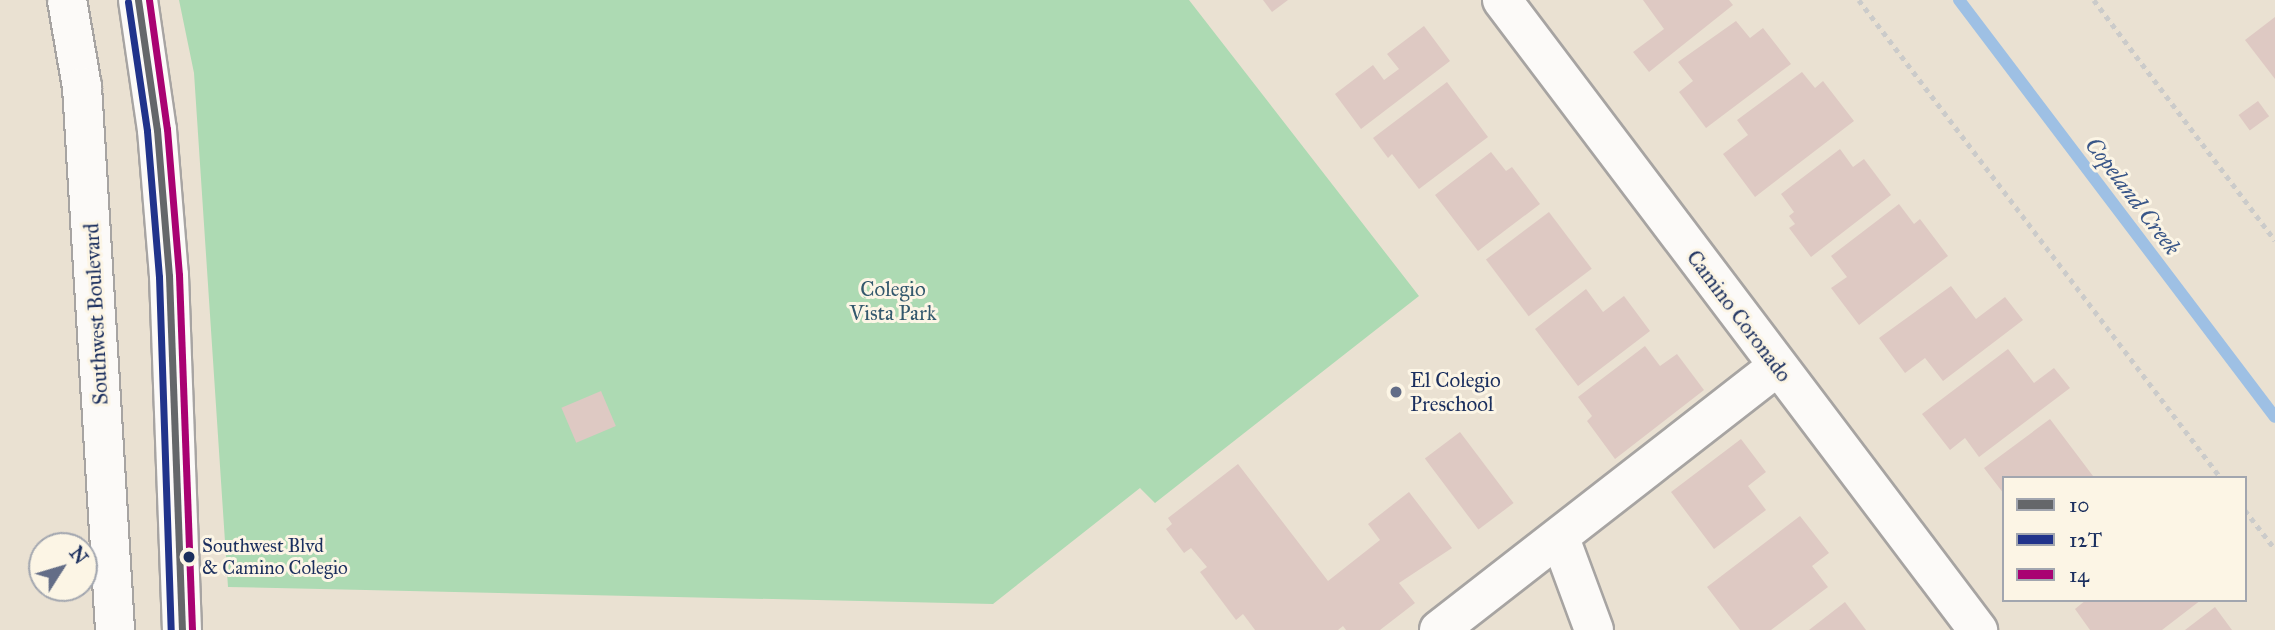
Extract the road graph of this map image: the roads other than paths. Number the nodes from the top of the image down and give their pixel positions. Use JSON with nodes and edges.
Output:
{"nodes":[{"id":1,"x":67,"y":0,"type":"edge"},
{"id":2,"x":138,"y":0,"type":"edge"},
{"id":3,"x":1502,"y":0,"type":"edge"},
{"id":4,"x":1777,"y":367,"type":"junction"},
{"id":5,"x":1560,"y":538,"type":"junction"},
{"id":6,"x":116,"y":630,"type":"edge"},
{"id":7,"x":182,"y":630,"type":"edge"},
{"id":8,"x":1439,"y":630,"type":"edge"},
{"id":9,"x":1594,"y":630,"type":"edge"},
{"id":10,"x":1978,"y":630,"type":"edge"}],
"edges":[{"from":1,"to":6,"type":"street","name":"Southwest Boulevard"},
{"from":2,"to":7,"type":"street"},
{"from":3,"to":4,"type":"street","name":"Camino Coronado"},
{"from":4,"to":5,"type":"street"},
{"from":4,"to":10,"type":"street","name":"Camino Coronado"},
{"from":5,"to":8,"type":"street"},
{"from":5,"to":9,"type":"street"}]}
